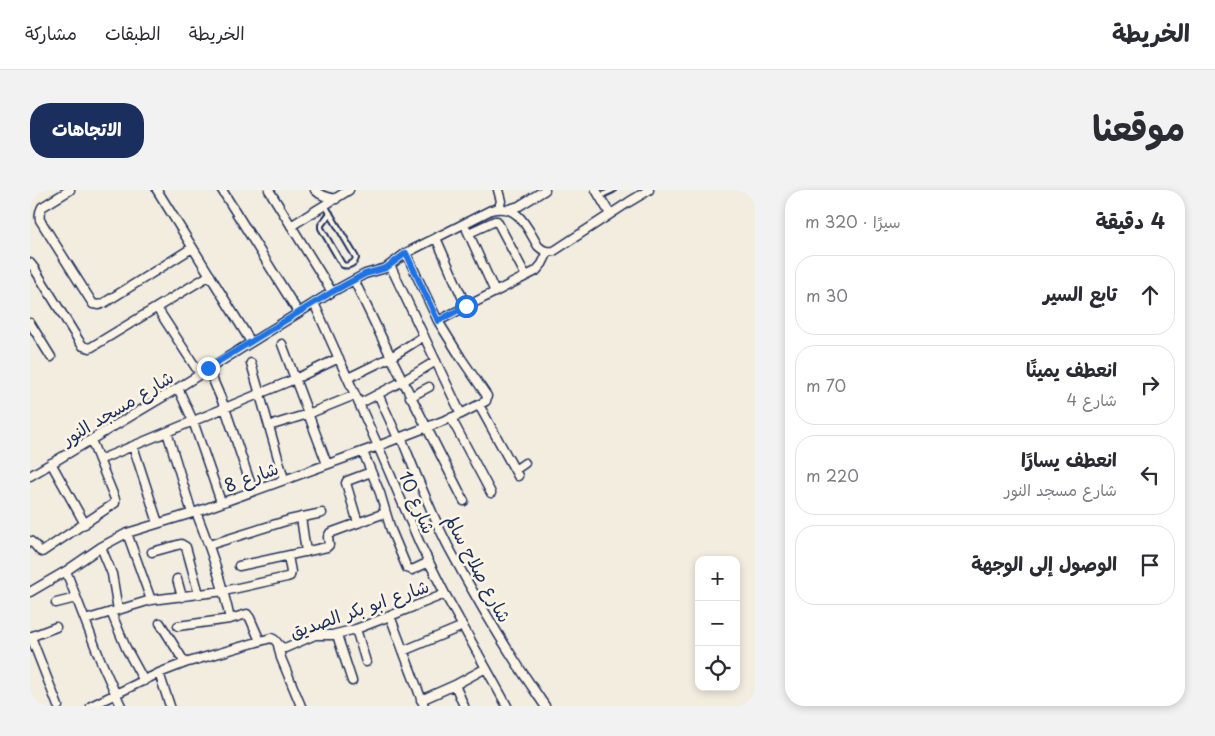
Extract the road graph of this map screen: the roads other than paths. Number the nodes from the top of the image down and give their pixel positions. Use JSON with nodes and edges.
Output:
{"nodes":[{"id":1,"x":70,"y":190,"type":"edge"},
{"id":2,"x":157,"y":190,"type":"edge"},
{"id":3,"x":222,"y":190,"type":"edge"},
{"id":4,"x":269,"y":190,"type":"edge"},
{"id":5,"x":315,"y":190,"type":"edge"},
{"id":6,"x":349,"y":190,"type":"edge"},
{"id":7,"x":498,"y":190,"type":"edge"},
{"id":8,"x":545,"y":190,"type":"edge"},
{"id":9,"x":613,"y":190,"type":"edge"},
{"id":10,"x":649,"y":190,"type":"edge"},
{"id":11,"x":598,"y":193,"type":"edge"},
{"id":12,"x":336,"y":198,"type":"junction"},
{"id":13,"x":325,"y":205,"type":"junction"},
{"id":14,"x":499,"y":208,"type":"junction"},
{"id":15,"x":508,"y":209,"type":"junction"},
{"id":16,"x":330,"y":213,"type":"junction"},
{"id":17,"x":610,"y":214,"type":"junction"},
{"id":18,"x":464,"y":223,"type":"junction"},
{"id":19,"x":291,"y":226,"type":"junction"},
{"id":20,"x":469,"y":233,"type":"junction"},
{"id":21,"x":436,"y":238,"type":"junction"},
{"id":22,"x":192,"y":248,"type":"junction"},
{"id":23,"x":548,"y":252,"type":"junction"},
{"id":24,"x":406,"y":253,"type":"junction"},
{"id":25,"x":30,"y":264,"type":"edge"},
{"id":26,"x":390,"y":265,"type":"junction"},
{"id":27,"x":210,"y":275,"type":"junction"},
{"id":28,"x":526,"y":276,"type":"junction"},
{"id":29,"x":354,"y":280,"type":"junction"},
{"id":30,"x":332,"y":292,"type":"junction"},
{"id":31,"x":495,"y":292,"type":"junction"},
{"id":32,"x":314,"y":303,"type":"junction"},
{"id":33,"x":466,"y":306,"type":"junction"},
{"id":34,"x":157,"y":308,"type":"junction"},
{"id":35,"x":298,"y":312,"type":"junction"},
{"id":36,"x":438,"y":321,"type":"junction"},
{"id":37,"x":30,"y":323,"type":"edge"},
{"id":38,"x":424,"y":336,"type":"junction"},
{"id":39,"x":251,"y":342,"type":"junction"},
{"id":40,"x":282,"y":344,"type":"dead end"},
{"id":41,"x":51,"y":357,"type":"dead end"},
{"id":42,"x":390,"y":357,"type":"junction"},
{"id":43,"x":339,"y":358,"type":"junction"},
{"id":44,"x":436,"y":361,"type":"junction"},
{"id":45,"x":251,"y":362,"type":"dead end"},
{"id":46,"x":208,"y":368,"type":"junction"},
{"id":47,"x":200,"y":374,"type":"junction"},
{"id":48,"x":348,"y":378,"type":"junction"},
{"id":49,"x":295,"y":380,"type":"junction"},
{"id":50,"x":403,"y":382,"type":"junction"},
{"id":51,"x":429,"y":387,"type":"dead end"},
{"id":52,"x":178,"y":388,"type":"junction"},
{"id":53,"x":260,"y":394,"type":"junction"},
{"id":54,"x":378,"y":394,"type":"junction"},
{"id":55,"x":355,"y":395,"type":"junction"},
{"id":56,"x":410,"y":396,"type":"junction"},
{"id":57,"x":359,"y":404,"type":"junction"},
{"id":58,"x":479,"y":405,"type":"junction"},
{"id":59,"x":225,"y":408,"type":"junction"},
{"id":60,"x":308,"y":414,"type":"junction"},
{"id":61,"x":462,"y":414,"type":"junction"},
{"id":62,"x":451,"y":418,"type":"junction"},
{"id":63,"x":192,"y":421,"type":"junction"},
{"id":64,"x":269,"y":426,"type":"junction"},
{"id":65,"x":426,"y":428,"type":"junction"},
{"id":66,"x":166,"y":432,"type":"junction"},
{"id":67,"x":400,"y":438,"type":"junction"},
{"id":68,"x":91,"y":440,"type":"junction"},
{"id":69,"x":133,"y":446,"type":"junction"},
{"id":70,"x":378,"y":446,"type":"junction"},
{"id":71,"x":363,"y":452,"type":"junction"},
{"id":72,"x":99,"y":460,"type":"junction"},
{"id":73,"x":51,"y":463,"type":"junction"},
{"id":74,"x":526,"y":463,"type":"dead end"},
{"id":75,"x":327,"y":464,"type":"junction"},
{"id":76,"x":32,"y":472,"type":"edge"},
{"id":77,"x":371,"y":472,"type":"junction"},
{"id":78,"x":284,"y":479,"type":"junction"},
{"id":79,"x":253,"y":491,"type":"junction"},
{"id":80,"x":491,"y":494,"type":"dead end"},
{"id":81,"x":464,"y":501,"type":"dead end"},
{"id":82,"x":221,"y":502,"type":"junction"},
{"id":83,"x":194,"y":512,"type":"junction"},
{"id":84,"x":322,"y":513,"type":"dead end"},
{"id":85,"x":386,"y":513,"type":"junction"},
{"id":86,"x":301,"y":517,"type":"junction"},
{"id":87,"x":158,"y":523,"type":"junction"},
{"id":88,"x":358,"y":523,"type":"junction"},
{"id":89,"x":85,"y":524,"type":"junction"},
{"id":90,"x":127,"y":533,"type":"junction"},
{"id":91,"x":30,"y":541,"type":"edge"},
{"id":92,"x":209,"y":545,"type":"junction"},
{"id":93,"x":101,"y":547,"type":"junction"},
{"id":94,"x":152,"y":552,"type":"dead end"},
{"id":95,"x":306,"y":552,"type":"junction"},
{"id":96,"x":288,"y":556,"type":"junction"},
{"id":97,"x":429,"y":562,"type":"junction"},
{"id":98,"x":239,"y":566,"type":"dead end"},
{"id":99,"x":66,"y":571,"type":"junction"},
{"id":100,"x":177,"y":579,"type":"dead end"},
{"id":101,"x":224,"y":591,"type":"junction"},
{"id":102,"x":30,"y":592,"type":"edge"},
{"id":103,"x":199,"y":594,"type":"junction"},
{"id":104,"x":445,"y":594,"type":"junction"},
{"id":105,"x":182,"y":596,"type":"junction"},
{"id":106,"x":76,"y":598,"type":"junction"},
{"id":107,"x":150,"y":600,"type":"junction"},
{"id":108,"x":56,"y":603,"type":"dead end"},
{"id":109,"x":114,"y":611,"type":"junction"},
{"id":110,"x":390,"y":616,"type":"junction"},
{"id":111,"x":230,"y":619,"type":"junction"},
{"id":112,"x":85,"y":620,"type":"junction"},
{"id":113,"x":160,"y":623,"type":"dead end"},
{"id":114,"x":178,"y":626,"type":"dead end"},
{"id":115,"x":463,"y":626,"type":"junction"},
{"id":116,"x":56,"y":627,"type":"dead end"},
{"id":117,"x":356,"y":629,"type":"junction"},
{"id":118,"x":337,"y":634,"type":"junction"},
{"id":119,"x":30,"y":637,"type":"edge"},
{"id":120,"x":260,"y":641,"type":"junction"},
{"id":121,"x":278,"y":645,"type":"junction"},
{"id":122,"x":403,"y":652,"type":"junction"},
{"id":123,"x":366,"y":662,"type":"dead end"},
{"id":124,"x":185,"y":663,"type":"junction"},
{"id":125,"x":486,"y":668,"type":"junction"},
{"id":126,"x":159,"y":674,"type":"junction"},
{"id":127,"x":144,"y":681,"type":"junction"},
{"id":128,"x":352,"y":681,"type":"dead end"},
{"id":129,"x":455,"y":685,"type":"junction"},
{"id":130,"x":116,"y":694,"type":"junction"},
{"id":131,"x":423,"y":703,"type":"edge"},
{"id":132,"x":58,"y":706,"type":"edge"},
{"id":133,"x":91,"y":706,"type":"edge"},
{"id":134,"x":121,"y":706,"type":"edge"},
{"id":135,"x":170,"y":706,"type":"edge"},
{"id":136,"x":301,"y":706,"type":"edge"},
{"id":137,"x":464,"y":706,"type":"edge"},
{"id":138,"x":507,"y":706,"type":"edge"},
{"id":139,"x":544,"y":706,"type":"edge"}],
"edges":[{"from":1,"to":22,"type":"street"},
{"from":2,"to":22,"type":"street"},
{"from":3,"to":35,"type":"street"},
{"from":4,"to":19,"type":"street"},
{"from":5,"to":12,"type":"street"},
{"from":6,"to":12,"type":"street"},
{"from":7,"to":14,"type":"street"},
{"from":8,"to":15,"type":"street"},
{"from":9,"to":11,"type":"lane"},
{"from":10,"to":17,"type":"street"},
{"from":11,"to":17,"type":"street"},
{"from":12,"to":13,"type":"street"},
{"from":13,"to":16,"type":"lane"},
{"from":13,"to":19,"type":"street"},
{"from":14,"to":15,"type":"street","name":"شارع مسجد النور"},
{"from":14,"to":18,"type":"street","name":"شارع مسجد النور"},
{"from":15,"to":23,"type":"street"},
{"from":16,"to":16,"type":"lane"},
{"from":17,"to":23,"type":"street"},
{"from":18,"to":20,"type":"street"},
{"from":18,"to":21,"type":"street","name":"شارع مسجد النور"},
{"from":19,"to":30,"type":"street"},
{"from":20,"to":28,"type":"street"},
{"from":20,"to":31,"type":"street"},
{"from":21,"to":24,"type":"street","name":"شارع مسجد النور"},
{"from":21,"to":33,"type":"street"},
{"from":22,"to":27,"type":"street"},
{"from":23,"to":28,"type":"street"},
{"from":24,"to":26,"type":"street","name":"شارع مسجد النور"},
{"from":24,"to":36,"type":"street"},
{"from":25,"to":34,"type":"street"},
{"from":26,"to":29,"type":"street","name":"شارع مسجد النور"},
{"from":26,"to":38,"type":"street"},
{"from":27,"to":34,"type":"street"},
{"from":27,"to":39,"type":"street"},
{"from":28,"to":31,"type":"street"},
{"from":29,"to":30,"type":"street","name":"شارع مسجد النور"},
{"from":29,"to":42,"type":"street"},
{"from":30,"to":32,"type":"street","name":"شارع مسجد النور"},
{"from":31,"to":33,"type":"street"},
{"from":32,"to":35,"type":"street","name":"شارع مسجد النور"},
{"from":32,"to":43,"type":"street","name":"شارع 10"},
{"from":33,"to":36,"type":"street"},
{"from":34,"to":47,"type":"street"},
{"from":35,"to":39,"type":"street","name":"شارع مسجد النور"},
{"from":36,"to":58,"type":"street","name":"شارع 8"},
{"from":37,"to":41,"type":"street"},
{"from":38,"to":42,"type":"street"},
{"from":38,"to":44,"type":"street"},
{"from":39,"to":46,"type":"street","name":"شارع مسجد النور"},
{"from":40,"to":49,"type":"street"},
{"from":42,"to":48,"type":"street"},
{"from":42,"to":50,"type":"street"},
{"from":43,"to":48,"type":"street","name":"شارع 10"},
{"from":43,"to":49,"type":"street","name":"شارع مسجد النور"},
{"from":44,"to":50,"type":"street"},
{"from":44,"to":61,"type":"street"},
{"from":45,"to":53,"type":"street"},
{"from":46,"to":47,"type":"street","name":"شارع مسجد النور"},
{"from":46,"to":59,"type":"street"},
{"from":47,"to":52,"type":"street","name":"شارع مسجد النور"},
{"from":48,"to":55,"type":"street","name":"شارع 10"},
{"from":49,"to":53,"type":"street","name":"شارع مسجد النور"},
{"from":49,"to":60,"type":"street"},
{"from":50,"to":54,"type":"street"},
{"from":50,"to":56,"type":"street"},
{"from":51,"to":56,"type":"street"},
{"from":52,"to":63,"type":"street"},
{"from":52,"to":68,"type":"street","name":"شارع مسجد النور"},
{"from":53,"to":59,"type":"street","name":"شارع مسجد النور"},
{"from":53,"to":64,"type":"street"},
{"from":54,"to":57,"type":"street"},
{"from":54,"to":67,"type":"street"},
{"from":55,"to":57,"type":"street","name":"شارع 10"},
{"from":55,"to":60,"type":"street"},
{"from":56,"to":65,"type":"street"},
{"from":57,"to":70,"type":"street","name":"شارع 10"},
{"from":58,"to":61,"type":"street","name":"شارع 8"},
{"from":58,"to":74,"type":"street"},
{"from":59,"to":63,"type":"street","name":"شارع مسجد النور"},
{"from":59,"to":79,"type":"street"},
{"from":60,"to":64,"type":"street"},
{"from":60,"to":75,"type":"street"},
{"from":61,"to":62,"type":"street","name":"شارع 8"},
{"from":62,"to":65,"type":"street","name":"شارع 8"},
{"from":62,"to":80,"type":"street"},
{"from":63,"to":66,"type":"street","name":"شارع مسجد النور"},
{"from":63,"to":82,"type":"street"},
{"from":64,"to":78,"type":"street"},
{"from":65,"to":67,"type":"street","name":"شارع 8"},
{"from":65,"to":81,"type":"street"},
{"from":66,"to":69,"type":"street","name":"شارع مسجد النور"},
{"from":66,"to":83,"type":"street"},
{"from":67,"to":70,"type":"street","name":"شارع 8"},
{"from":67,"to":139,"type":"street","name":"شارع صلاح سالم"},
{"from":68,"to":72,"type":"street"},
{"from":68,"to":73,"type":"street","name":"شارع مسجد النور"},
{"from":69,"to":72,"type":"street","name":"شارع مسجد النور"},
{"from":69,"to":87,"type":"street"},
{"from":70,"to":71,"type":"street","name":"شارع 8"},
{"from":70,"to":97,"type":"street","name":"شارع 10"},
{"from":71,"to":75,"type":"street","name":"شارع 8"},
{"from":71,"to":77,"type":"street"},
{"from":72,"to":89,"type":"street"},
{"from":73,"to":76,"type":"street","name":"شارع مسجد النور"},
{"from":73,"to":89,"type":"street"},
{"from":75,"to":78,"type":"street","name":"شارع 8"},
{"from":77,"to":85,"type":"street"},
{"from":77,"to":88,"type":"street"},
{"from":78,"to":79,"type":"street","name":"شارع 8"},
{"from":79,"to":82,"type":"street","name":"شارع 8"},
{"from":82,"to":83,"type":"street","name":"شارع 8"},
{"from":83,"to":87,"type":"street","name":"شارع 8"},
{"from":83,"to":92,"type":"street"},
{"from":84,"to":86,"type":"street"},
{"from":85,"to":88,"type":"street"},
{"from":85,"to":97,"type":"street"},
{"from":86,"to":92,"type":"street"},
{"from":86,"to":95,"type":"street"},
{"from":87,"to":90,"type":"street","name":"شارع 8"},
{"from":88,"to":95,"type":"street"},
{"from":89,"to":91,"type":"street"},
{"from":90,"to":93,"type":"street","name":"شارع 8"},
{"from":90,"to":107,"type":"street"},
{"from":92,"to":101,"type":"street"},
{"from":93,"to":99,"type":"street","name":"شارع 8"},
{"from":93,"to":109,"type":"street"},
{"from":94,"to":103,"type":"street"},
{"from":95,"to":96,"type":"street"},
{"from":96,"to":98,"type":"street"},
{"from":96,"to":101,"type":"street"},
{"from":97,"to":104,"type":"street","name":"شارع 10"},
{"from":99,"to":102,"type":"street","name":"شارع 8"},
{"from":99,"to":106,"type":"street"},
{"from":100,"to":105,"type":"street"},
{"from":101,"to":103,"type":"street"},
{"from":101,"to":111,"type":"street"},
{"from":103,"to":105,"type":"street"},
{"from":104,"to":110,"type":"street","name":"شارع ابو بكر الصديق"},
{"from":104,"to":115,"type":"street","name":"شارع 10"},
{"from":105,"to":107,"type":"street"},
{"from":106,"to":108,"type":"street"},
{"from":106,"to":112,"type":"street"},
{"from":107,"to":109,"type":"street"},
{"from":109,"to":112,"type":"street"},
{"from":109,"to":127,"type":"street"},
{"from":110,"to":117,"type":"street","name":"شارع ابو بكر الصديق"},
{"from":110,"to":122,"type":"street"},
{"from":111,"to":114,"type":"street"},
{"from":111,"to":120,"type":"street"},
{"from":112,"to":130,"type":"street"},
{"from":113,"to":124,"type":"street"},
{"from":115,"to":122,"type":"street"},
{"from":115,"to":125,"type":"street","name":"شارع 10"},
{"from":116,"to":119,"type":"street"},
{"from":117,"to":118,"type":"street","name":"شارع ابو بكر الصديق"},
{"from":117,"to":123,"type":"street"},
{"from":118,"to":121,"type":"street","name":"شارع ابو بكر الصديق"},
{"from":118,"to":128,"type":"street"},
{"from":119,"to":132,"type":"street"},
{"from":120,"to":121,"type":"street","name":"شارع ابو بكر الصديق"},
{"from":120,"to":124,"type":"street","name":"شارع ابو بكر الصديق"},
{"from":121,"to":136,"type":"street"},
{"from":122,"to":131,"type":"street"},
{"from":124,"to":126,"type":"street","name":"شارع ابو بكر الصديق"},
{"from":125,"to":129,"type":"street"},
{"from":125,"to":138,"type":"street","name":"شارع 10"},
{"from":126,"to":127,"type":"street","name":"شارع ابو بكر الصديق"},
{"from":126,"to":135,"type":"street"},
{"from":127,"to":130,"type":"street","name":"شارع ابو بكر الصديق"},
{"from":129,"to":131,"type":"street"},
{"from":129,"to":137,"type":"street"},
{"from":130,"to":133,"type":"street","name":"شارع ابو بكر الصديق"},
{"from":130,"to":134,"type":"street"}]}
